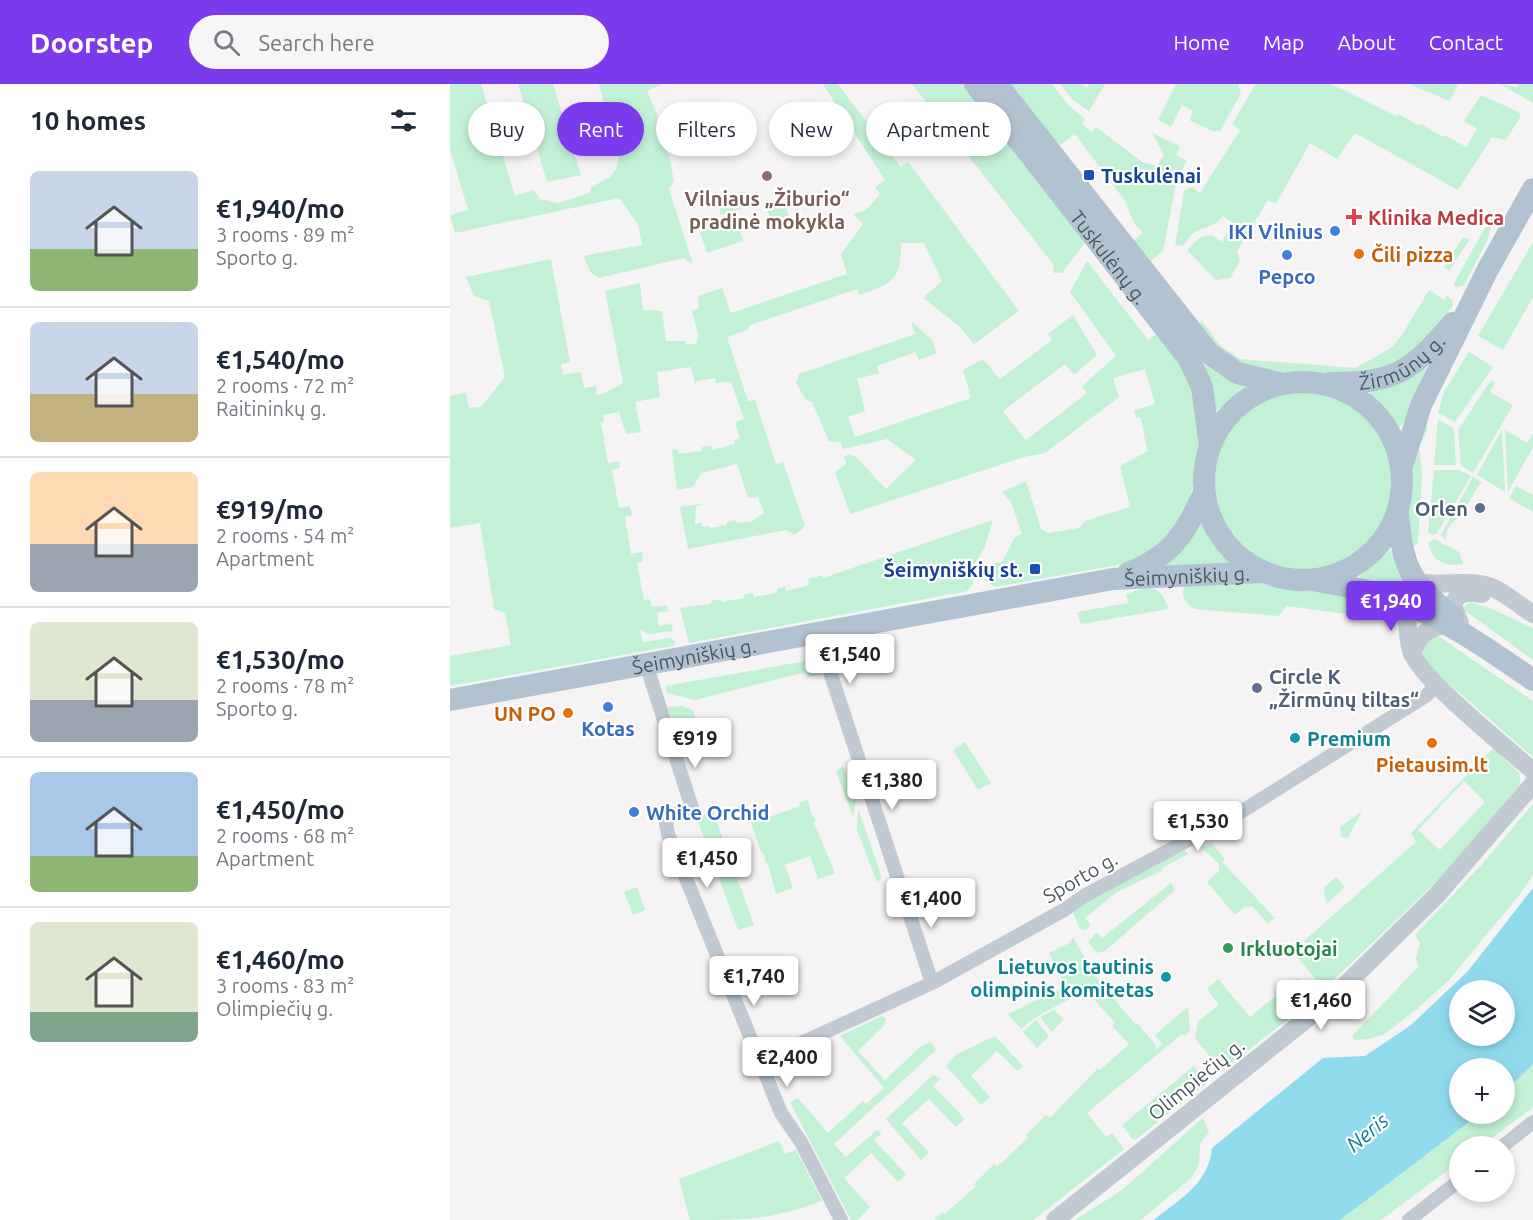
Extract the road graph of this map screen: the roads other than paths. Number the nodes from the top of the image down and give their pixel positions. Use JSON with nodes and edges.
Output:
{"nodes":[{"id":1,"x":975,"y":84,"type":"edge"},
{"id":2,"x":997,"y":84,"type":"edge"},
{"id":3,"x":1533,"y":189,"type":"edge"},
{"id":4,"x":1470,"y":304,"type":"junction"},
{"id":5,"x":1317,"y":383,"type":"junction"},
{"id":6,"x":1283,"y":384,"type":"junction"},
{"id":7,"x":1210,"y":446,"type":"junction"},
{"id":8,"x":1402,"y":466,"type":"junction"},
{"id":9,"x":1204,"y":493,"type":"junction"},
{"id":10,"x":1398,"y":513,"type":"junction"},
{"id":11,"x":1263,"y":572,"type":"junction"},
{"id":12,"x":1113,"y":579,"type":"junction"},
{"id":13,"x":1314,"y":580,"type":"junction"},
{"id":14,"x":1414,"y":581,"type":"junction"},
{"id":15,"x":1514,"y":602,"type":"junction"},
{"id":16,"x":1408,"y":604,"type":"junction"},
{"id":17,"x":1533,"y":614,"type":"edge"},
{"id":18,"x":1458,"y":629,"type":"junction"},
{"id":19,"x":817,"y":632,"type":"junction"},
{"id":20,"x":1412,"y":654,"type":"junction"},
{"id":21,"x":646,"y":664,"type":"junction"},
{"id":22,"x":1533,"y":680,"type":"edge"},
{"id":23,"x":1437,"y":684,"type":"junction"},
{"id":24,"x":450,"y":700,"type":"edge"},
{"id":25,"x":1533,"y":771,"type":"edge"},
{"id":26,"x":1533,"y":784,"type":"edge"},
{"id":27,"x":932,"y":983,"type":"junction"},
{"id":28,"x":760,"y":1062,"type":"junction"},
{"id":29,"x":1533,"y":1122,"type":"edge"},
{"id":30,"x":1515,"y":1136,"type":"edge"},
{"id":31,"x":1449,"y":1188,"type":"edge"},
{"id":32,"x":841,"y":1220,"type":"edge"},
{"id":33,"x":1055,"y":1220,"type":"edge"},
{"id":34,"x":1408,"y":1220,"type":"edge"}],
"edges":[{"from":1,"to":7,"type":"main road","name":"Tuskulėnų g."},
{"from":2,"to":6,"type":"main road","name":"Tuskulėnų g."},
{"from":3,"to":4,"type":"main road","name":"Žirmūnų g."},
{"from":4,"to":5,"type":"main road","name":"Žirmūnų g."},
{"from":4,"to":8,"type":"main road","name":"Žirmūnų g."},
{"from":5,"to":6,"type":"main road"},
{"from":5,"to":8,"type":"main road"},
{"from":6,"to":7,"type":"main road"},
{"from":7,"to":9,"type":"main road"},
{"from":8,"to":10,"type":"main road"},
{"from":9,"to":11,"type":"main road"},
{"from":9,"to":12,"type":"main road","name":"Šeimyniškių g."},
{"from":10,"to":13,"type":"main road"},
{"from":10,"to":14,"type":"main road"},
{"from":11,"to":12,"type":"main road","name":"Šeimyniškių g."},
{"from":11,"to":13,"type":"main road"},
{"from":12,"to":19,"type":"main road","name":"Šeimyniškių g."},
{"from":13,"to":16,"type":"main road"},
{"from":14,"to":15,"type":"street"},
{"from":14,"to":18,"type":"main road"},
{"from":15,"to":17,"type":"street"},
{"from":15,"to":18,"type":"street"},
{"from":16,"to":18,"type":"main road"},
{"from":16,"to":20,"type":"street"},
{"from":18,"to":20,"type":"street"},
{"from":18,"to":22,"type":"main road"},
{"from":19,"to":21,"type":"main road","name":"Šeimyniškių g."},
{"from":19,"to":27,"type":"street"},
{"from":20,"to":23,"type":"street"},
{"from":21,"to":24,"type":"main road","name":"Šeimyniškių g."},
{"from":21,"to":28,"type":"street"},
{"from":23,"to":25,"type":"street"},
{"from":23,"to":27,"type":"street","name":"Sporto g."},
{"from":26,"to":33,"type":"street","name":"Olimpiečių g."},
{"from":27,"to":28,"type":"street","name":"Sporto g."},
{"from":28,"to":32,"type":"street"},
{"from":29,"to":30,"type":"street"},
{"from":31,"to":34,"type":"street"}]}
